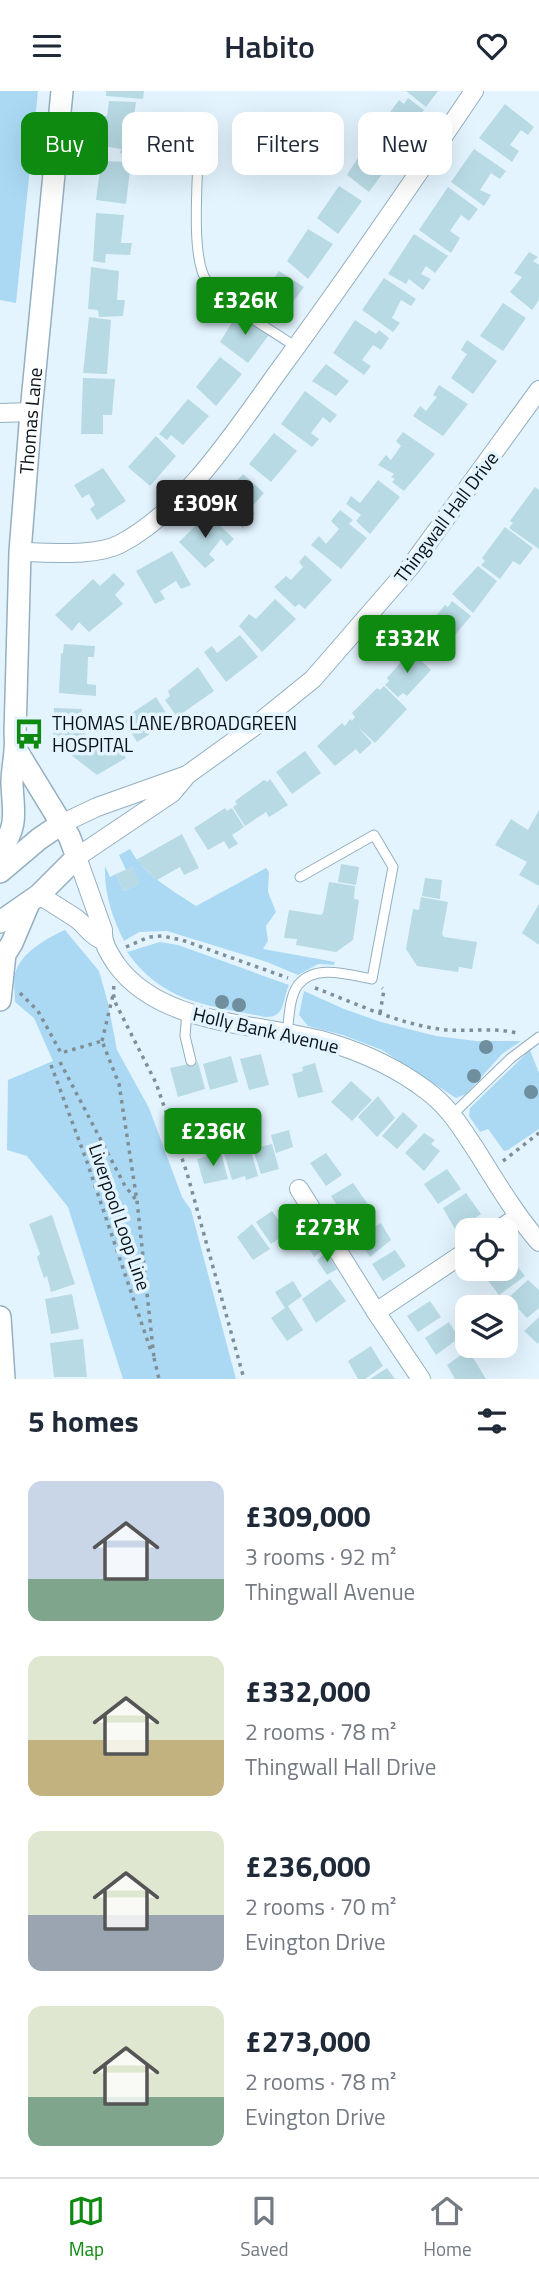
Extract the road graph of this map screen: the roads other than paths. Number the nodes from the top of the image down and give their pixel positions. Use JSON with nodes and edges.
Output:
{"nodes":[{"id":1,"x":62,"y":91,"type":"edge"},
{"id":2,"x":474,"y":91,"type":"edge"},
{"id":3,"x":197,"y":175,"type":"edge"},
{"id":4,"x":296,"y":347,"type":"junction"},
{"id":5,"x":539,"y":390,"type":"edge"},
{"id":6,"x":0,"y":412,"type":"edge"},
{"id":7,"x":31,"y":412,"type":"junction"},
{"id":8,"x":20,"y":552,"type":"junction"},
{"id":9,"x":17,"y":751,"type":"junction"},
{"id":10,"x":187,"y":775,"type":"junction"},
{"id":11,"x":61,"y":824,"type":"junction"},
{"id":12,"x":0,"y":851,"type":"edge"},
{"id":13,"x":77,"y":857,"type":"junction"},
{"id":14,"x":0,"y":872,"type":"edge"},
{"id":15,"x":300,"y":877,"type":"dead end"},
{"id":16,"x":34,"y":899,"type":"junction"},
{"id":17,"x":0,"y":922,"type":"edge"},
{"id":18,"x":102,"y":940,"type":"junction"},
{"id":19,"x":0,"y":1000,"type":"edge"},
{"id":20,"x":187,"y":1012,"type":"junction"},
{"id":21,"x":287,"y":1034,"type":"junction"},
{"id":22,"x":535,"y":1039,"type":"edge"},
{"id":23,"x":191,"y":1061,"type":"dead end"},
{"id":24,"x":453,"y":1114,"type":"junction"},
{"id":25,"x":299,"y":1189,"type":"dead end"},
{"id":26,"x":518,"y":1217,"type":"joint"},
{"id":27,"x":539,"y":1242,"type":"edge"},
{"id":28,"x":455,"y":1259,"type":"edge"},
{"id":29,"x":376,"y":1312,"type":"junction"},
{"id":30,"x":0,"y":1317,"type":"edge"},
{"id":31,"x":4,"y":1379,"type":"edge"},
{"id":32,"x":421,"y":1379,"type":"edge"}],
"edges":[{"from":1,"to":7,"type":"street","name":"Thomas Lane"},
{"from":2,"to":4,"type":"street"},
{"from":3,"to":4,"type":"lane"},
{"from":4,"to":8,"type":"street"},
{"from":5,"to":10,"type":"street","name":"Thingwall Hall Drive"},
{"from":6,"to":7,"type":"street"},
{"from":7,"to":8,"type":"street","name":"Thomas Lane"},
{"from":8,"to":9,"type":"street","name":"Thomas Lane"},
{"from":9,"to":11,"type":"street","name":"Thomas Lane"},
{"from":9,"to":12,"type":"street","name":"Thomas Lane"},
{"from":10,"to":11,"type":"street","name":"Thingwall Hall Drive"},
{"from":10,"to":13,"type":"street","name":"Thingwall Hall Drive"},
{"from":11,"to":13,"type":"street","name":"Thomas Lane"},
{"from":11,"to":14,"type":"street"},
{"from":13,"to":16,"type":"street"},
{"from":13,"to":18,"type":"street","name":"Holly Bank Avenue"},
{"from":15,"to":21,"type":"lane"},
{"from":16,"to":17,"type":"street"},
{"from":16,"to":18,"type":"street","name":"Holly Bank Avenue"},
{"from":16,"to":19,"type":"street"},
{"from":18,"to":20,"type":"street","name":"Holly Bank Avenue"},
{"from":20,"to":21,"type":"street","name":"Holly Bank Avenue"},
{"from":20,"to":23,"type":"lane"},
{"from":21,"to":24,"type":"street","name":"Holly Bank Avenue"},
{"from":22,"to":24,"type":"lane"},
{"from":24,"to":26,"type":"street","name":"Holly Bank Avenue"},
{"from":25,"to":29,"type":"street"},
{"from":26,"to":27,"type":"street","name":"Holly Bank Avenue"},
{"from":28,"to":29,"type":"street"},
{"from":29,"to":32,"type":"street"},
{"from":30,"to":31,"type":"street"}]}
